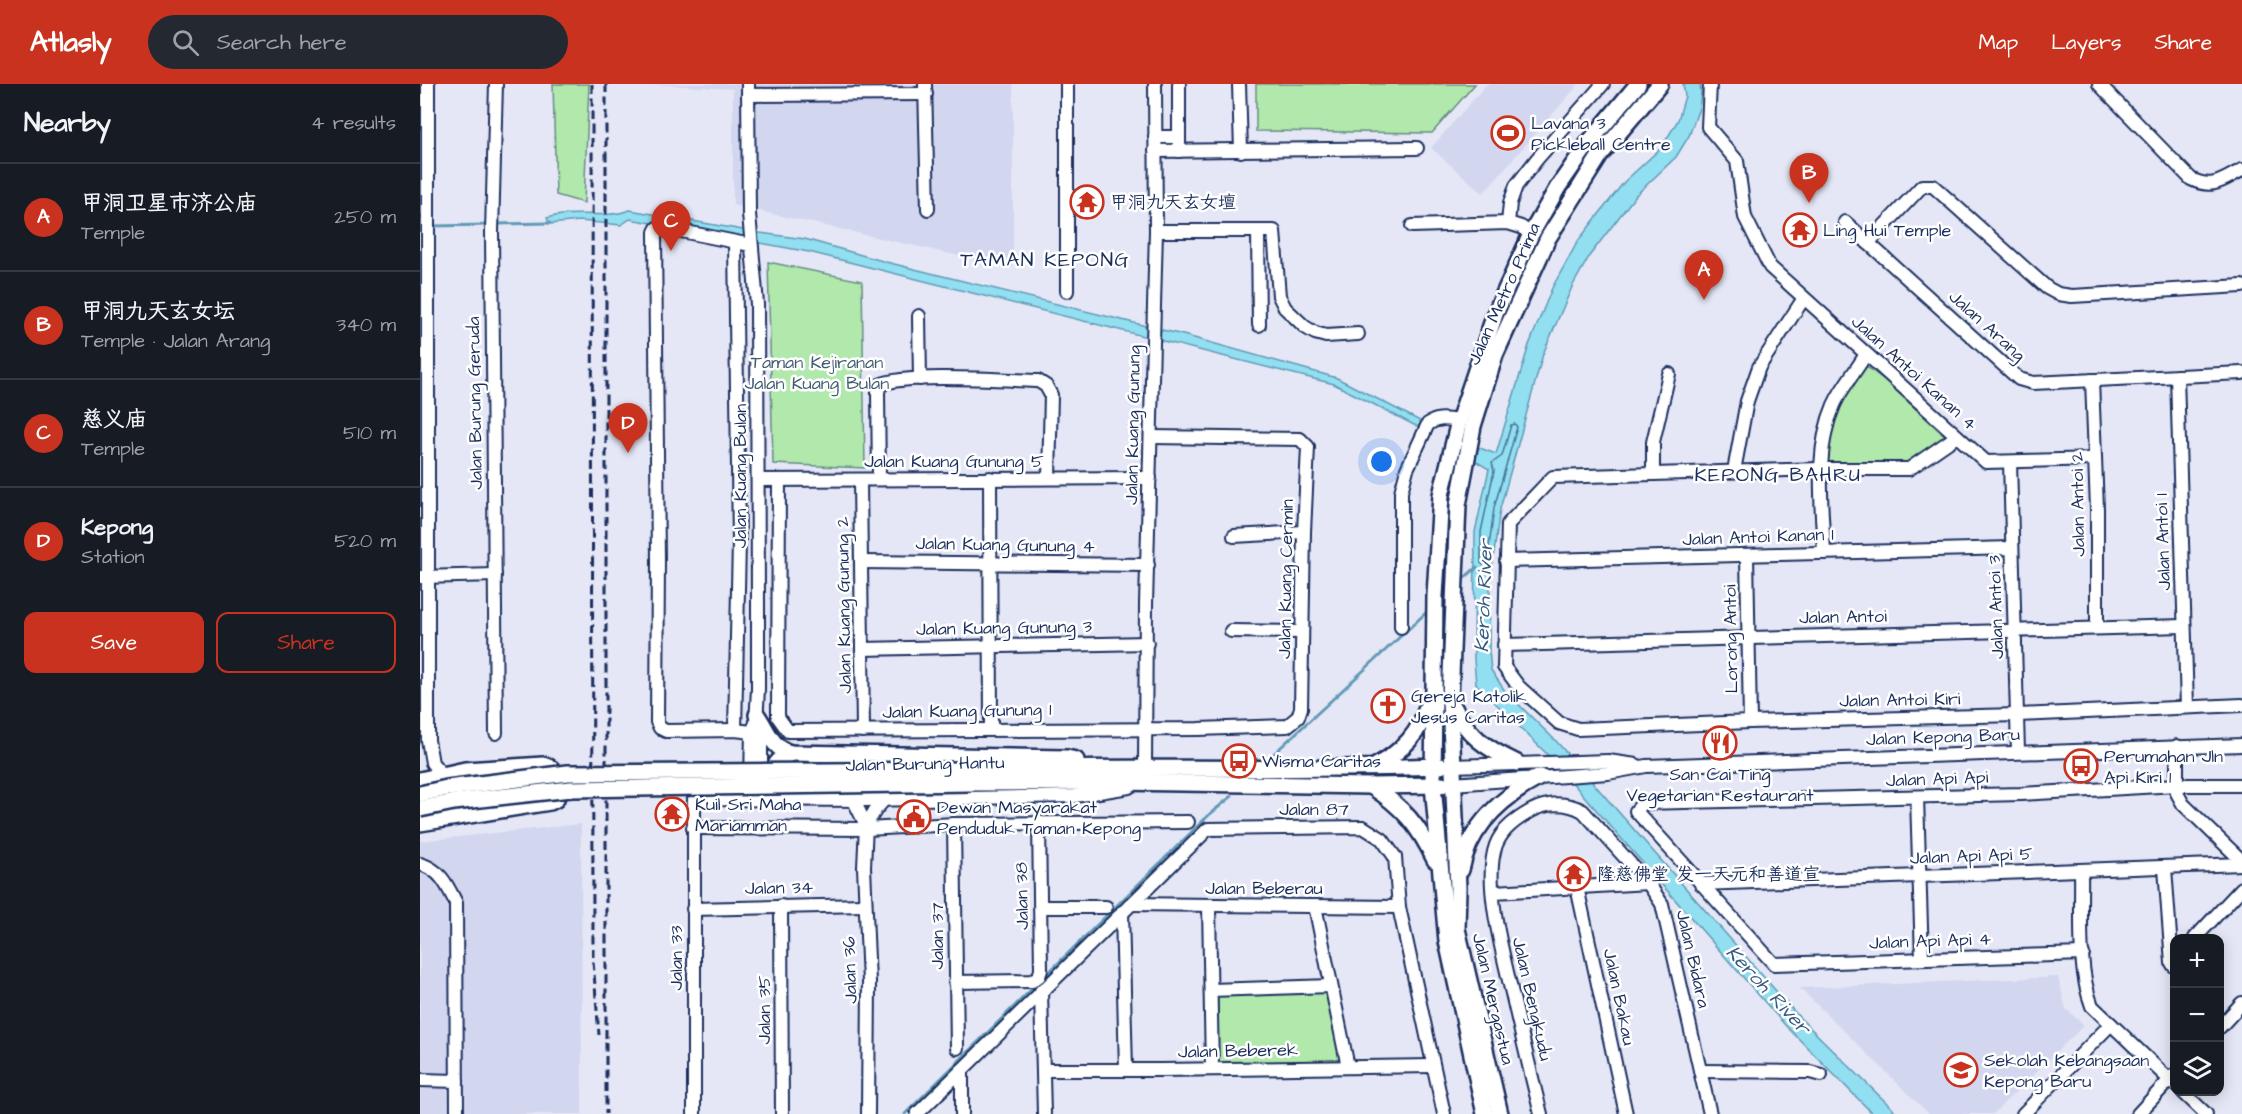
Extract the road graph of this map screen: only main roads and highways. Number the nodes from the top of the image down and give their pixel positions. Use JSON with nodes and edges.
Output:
{"nodes":[{"id":1,"x":1660,"y":84,"type":"edge"},
{"id":2,"x":1633,"y":90,"type":"edge"},
{"id":3,"x":1432,"y":689,"type":"junction"},
{"id":4,"x":1450,"y":699,"type":"junction"},
{"id":5,"x":750,"y":727,"type":"road end"},
{"id":6,"x":791,"y":753,"type":"junction"},
{"id":7,"x":1516,"y":763,"type":"road end"},
{"id":8,"x":1432,"y":766,"type":"junction"},
{"id":9,"x":1451,"y":766,"type":"junction"},
{"id":10,"x":1111,"y":767,"type":"junction"},
{"id":11,"x":1374,"y":768,"type":"junction"},
{"id":12,"x":1541,"y":773,"type":"road end"},
{"id":13,"x":970,"y":776,"type":"junction"},
{"id":14,"x":420,"y":780,"type":"edge"},
{"id":15,"x":1452,"y":784,"type":"junction"},
{"id":16,"x":1371,"y":786,"type":"junction"},
{"id":17,"x":1433,"y":786,"type":"junction"},
{"id":18,"x":420,"y":794,"type":"edge"},
{"id":19,"x":793,"y":799,"type":"road end"},
{"id":20,"x":420,"y":809,"type":"edge"},
{"id":21,"x":420,"y":823,"type":"edge"},
{"id":22,"x":1439,"y":868,"type":"junction"},
{"id":23,"x":1458,"y":888,"type":"junction"},
{"id":24,"x":1485,"y":1114,"type":"edge"},
{"id":25,"x":1500,"y":1114,"type":"edge"}],
"edges":[{"from":1,"to":4,"type":"main road","name":"Jalan Metro Prima"},
{"from":2,"to":3,"type":"main road","name":"Jalan Metro Prima"},
{"from":3,"to":8,"type":"main road","name":"Jalan Metro Prima"},
{"from":3,"to":11,"type":"main road"},
{"from":4,"to":7,"type":"main road"},
{"from":4,"to":9,"type":"main road","name":"Jalan Metro Prima"},
{"from":5,"to":6,"type":"main road"},
{"from":6,"to":10,"type":"main road"},
{"from":6,"to":19,"type":"main road"},
{"from":8,"to":9,"type":"main road","name":"Jalan Burung Hantu"},
{"from":8,"to":11,"type":"main road","name":"Jalan Burung Hantu"},
{"from":8,"to":17,"type":"main road","name":"Jalan Metro Prima"},
{"from":9,"to":15,"type":"main road","name":"Jalan Metro Prima"},
{"from":10,"to":11,"type":"main road","name":"Jalan Burung Hantu"},
{"from":10,"to":13,"type":"main road","name":"Jalan Burung Hantu"},
{"from":12,"to":23,"type":"main road"},
{"from":13,"to":16,"type":"main road","name":"Jalan Burung Hantu"},
{"from":13,"to":18,"type":"main road","name":"Jalan Burung Hantu","bridge":true},
{"from":13,"to":20,"type":"main road","name":"Jalan Burung Hantu","bridge":true},
{"from":14,"to":21,"type":"main road"},
{"from":15,"to":17,"type":"main road","name":"Jalan Burung Hantu"},
{"from":15,"to":23,"type":"main road","name":"Jalan Mergastua"},
{"from":16,"to":17,"type":"main road","name":"Jalan Burung Hantu"},
{"from":16,"to":22,"type":"main road"},
{"from":17,"to":22,"type":"main road","name":"Jalan Mergastua"},
{"from":22,"to":24,"type":"main road","name":"Jalan Mergastua"},
{"from":23,"to":25,"type":"main road","name":"Jalan Mergastua"}]}
